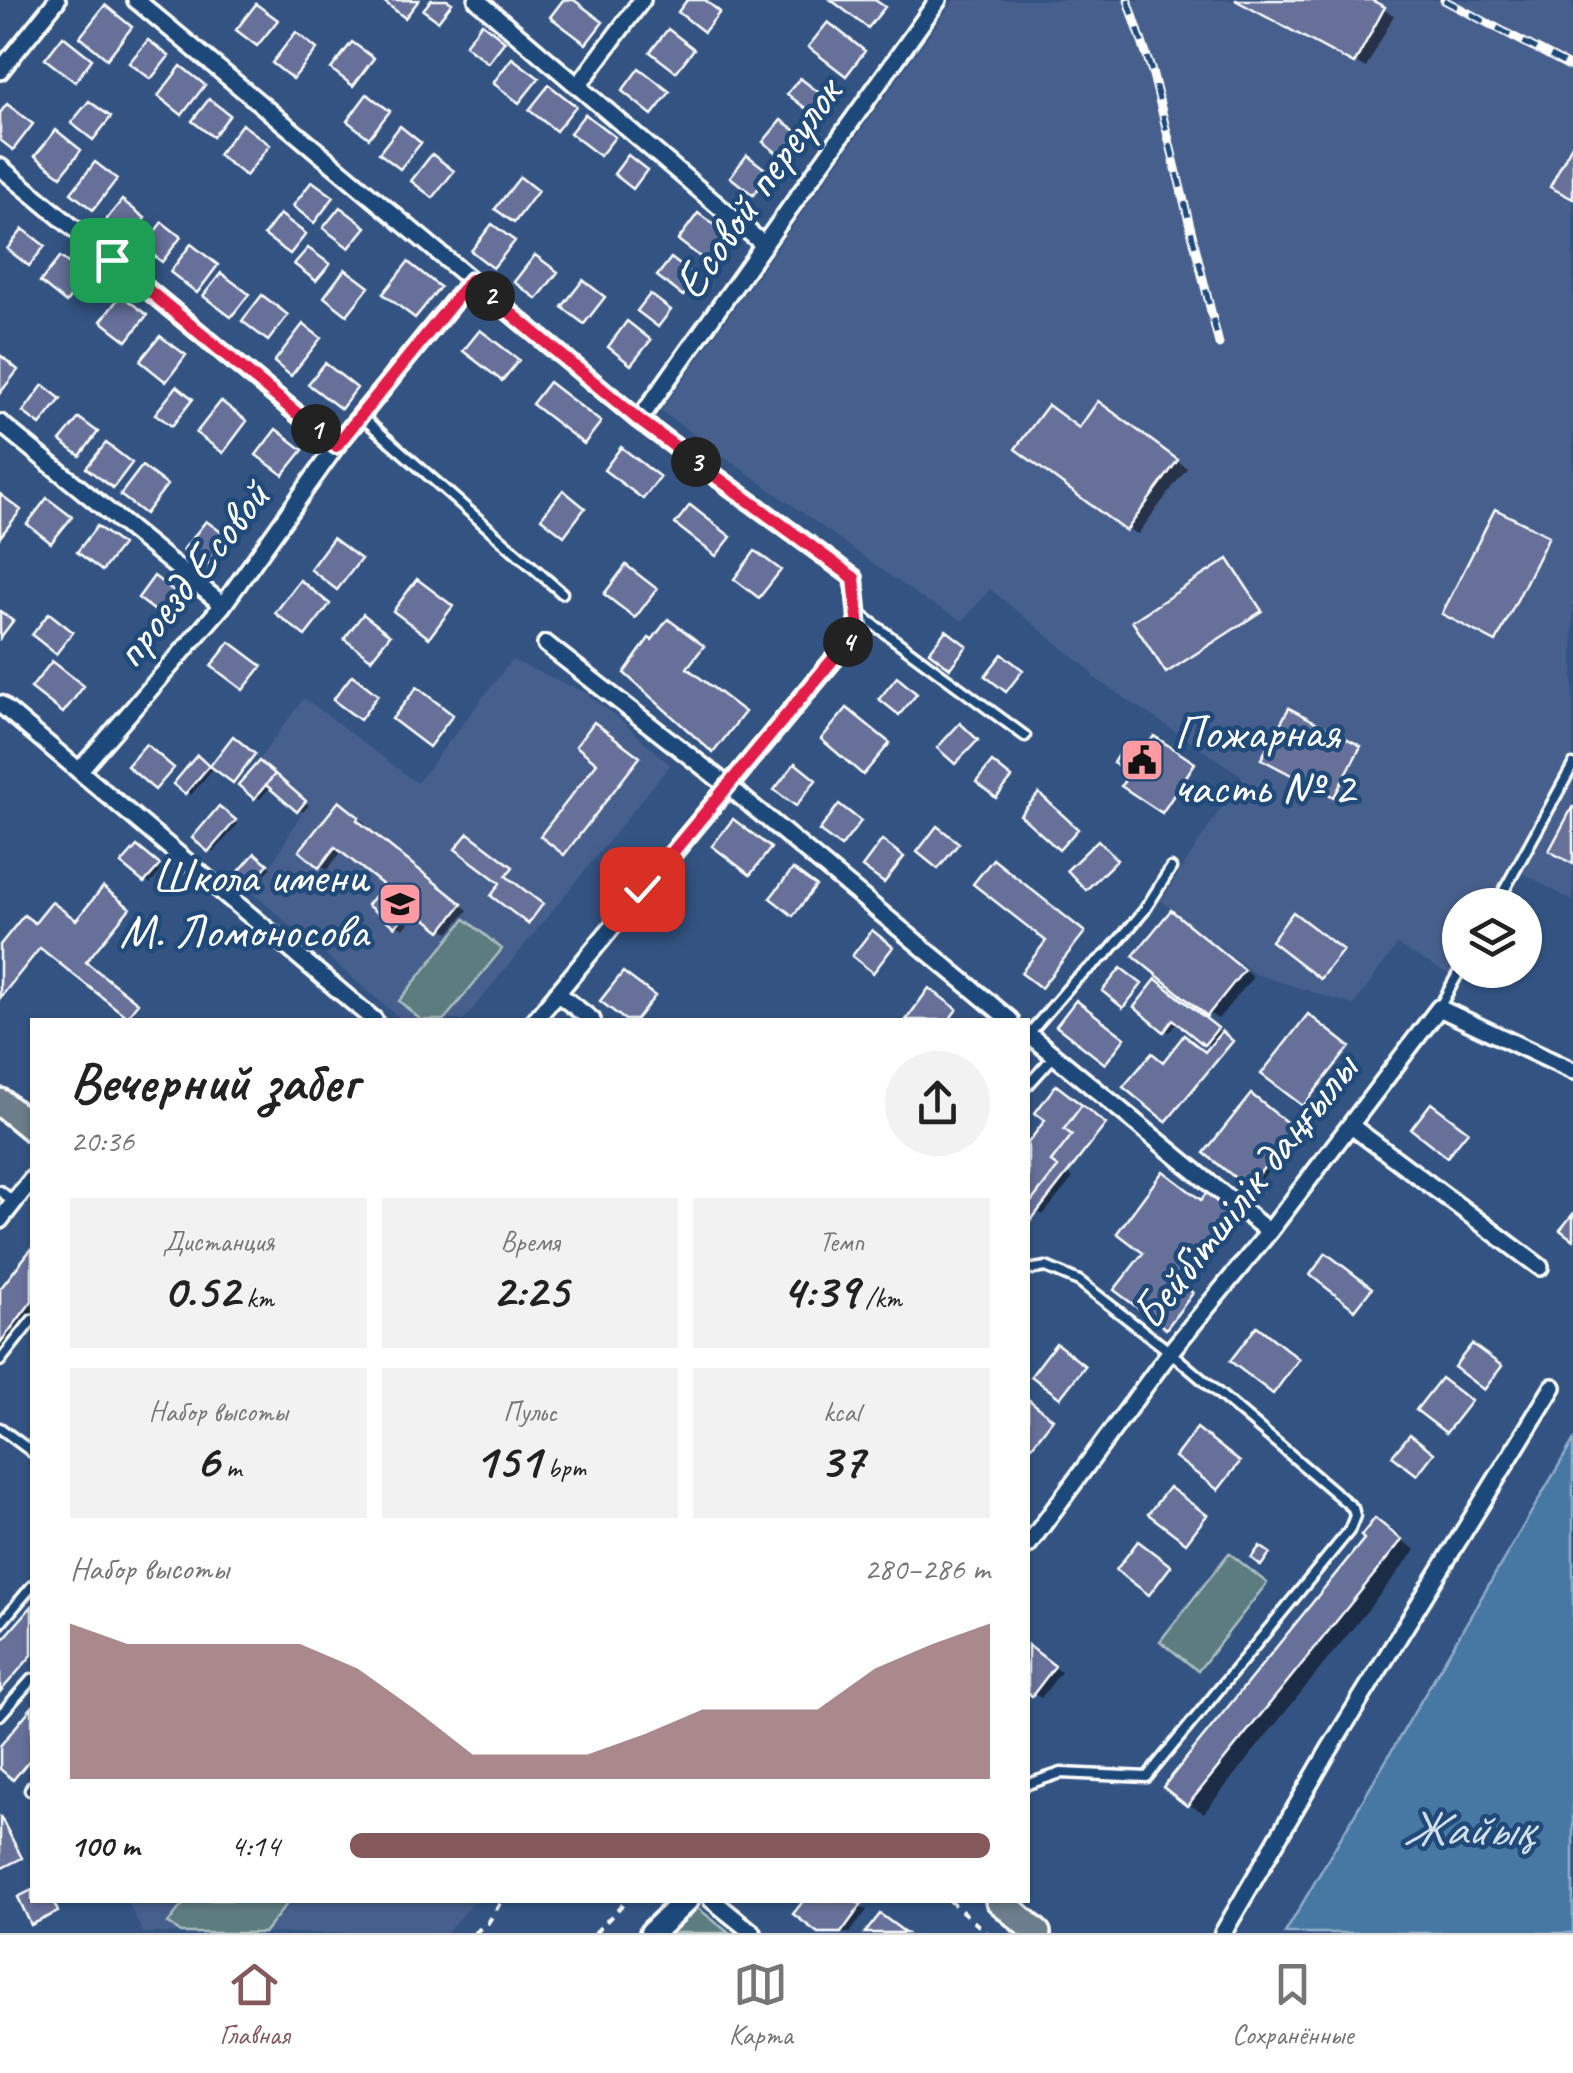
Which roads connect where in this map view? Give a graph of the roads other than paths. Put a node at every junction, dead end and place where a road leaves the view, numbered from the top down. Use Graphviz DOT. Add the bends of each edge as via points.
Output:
graph roads {
  1 [pos="57,0"];
  2 [pos="136,0"];
  3 [pos="477,0"];
  4 [pos="642,0"];
  5 [pos="938,0"];
  6 [pos="0,72"];
  7 [pos="578,86"];
  8 [pos="0,167"];
  9 [pos="763,244"];
  10 [pos="471,280"];
  11 [pos="361,416"];
  12 [pos="639,420"];
  13 [pos="0,423"];
  14 [pos="336,446"];
  15 [pos="562,593"];
  16 [pos="223,605"];
  17 [pos="858,612"];
  18 [pos="546,644"];
  19 [pos="0,704"];
  20 [pos="1024,736"];
  21 [pos="1573,766"];
  22 [pos="79,770"];
  23 [pos="728,786"];
  24 [pos="1171,868"];
  25 [pos="1505,888"];
  26 [pos="1450,988"];
  27 [pos="557,993"];
  28 [pos="1439,1008"];
  29 [pos="372,1018"];
  30 [pos="537,1018"];
  31 [pos="589,1018"];
  32 [pos="1008,1018"];
  33 [pos="1030,1033"];
  34 [pos="1030,1037"];
  35 [pos="1054,1056"];
  36 [pos="1573,1071"];
  37 [pos="1030,1083"];
  38 [pos="0,1102"];
  39 [pos="1350,1125"];
  40 [pos="30,1126"];
  41 [pos="30,1182"];
  42 [pos="0,1191"];
  43 [pos="14,1202"];
  44 [pos="0,1220"];
  45 [pos="1269,1232"];
  46 [pos="1540,1266"];
  47 [pos="1030,1270"];
  48 [pos="30,1323"];
  49 [pos="1170,1352"];
  50 [pos="0,1361"];
  51 [pos="1553,1388"];
  52 [pos="0,1428"];
  53 [pos="30,1450"];
  54 [pos="1030,1542"];
  55 [pos="30,1588"];
  56 [pos="0,1624"];
  57 [pos="30,1681"];
  58 [pos="0,1715"];
  59 [pos="1030,1783"];
  60 [pos="683,1903"];
  61 [pos="716,1903"];
  62 [pos="1003,1903"];
  63 [pos="652,1933"];
  64 [pos="752,1933"];
  65 [pos="1038,1933"];
  66 [pos="1223,1933"];
  1 -- 6 [label="street"];
  2 -- 10 [label="street"];
  3 -- 7 [label="street"];
  4 -- 7 [label="street"];
  5 -- 9 [label="street, Есовой переулок"];
  7 -- 9 [label="street"];
  8 -- 14 [label="street"];
  9 -- 12 [label="street, Есовой переулок"];
  10 -- 11 [label="street, проезд Есовой"];
  10 -- 12 [label="street"];
  11 -- 14 [label="street, проезд Есовой"];
  11 -- 15 [label="lane"];
  12 -- 17 [label="street" via="854,578"];
  13 -- 16 [label="street"];
  14 -- 16 [label="street, проезд Есовой"];
  16 -- 22 [label="street, проезд Есовой"];
  17 -- 20 [label="lane"];
  17 -- 23 [label="street" via="859,628"];
  18 -- 23 [label="street"];
  19 -- 22 [label="street"];
  21 -- 25 [label="lane"];
  22 -- 29 [label="street"];
  23 -- 27 [label="street"];
  23 -- 32 [label="street"];
  24 -- 33 [label="lane" via="1144,911"];
  26 -- 28 [label="lane"];
  27 -- 30 [label="street"];
  27 -- 31 [label="street"];
  28 -- 36 [label="street"];
  28 -- 39 [label="street, Бейбітшілік даңғылы"];
  34 -- 35 [label="street"];
  35 -- 37 [label="lane"];
  35 -- 45 [label="street"];
  38 -- 40 [label="main road"];
  39 -- 45 [label="street, Бейбітшілік даңғылы"];
  39 -- 46 [label="street"];
  41 -- 43 [label="street"];
  42 -- 43 [label="lane"];
  43 -- 44 [label="street"];
  45 -- 49 [label="street, Бейбітшілік даңғылы"];
  47 -- 49 [label="lane" via="1046,1268 1078,1280"];
  48 -- 50 [label="lane"];
  49 -- 54 [label="street, Бейбітшілік даңғылы"];
  49 -- 59 [label="lane" via="1353,1508 1350,1532 1147,1777 1061,1773"];
  51 -- 66 [label="street"];
  52 -- 53 [label="lane"];
  55 -- 56 [label="lane"];
  57 -- 58 [label="lane"];
  60 -- 63 [label="street"];
  61 -- 64 [label="street"];
  62 -- 65 [label="main road"];
}
